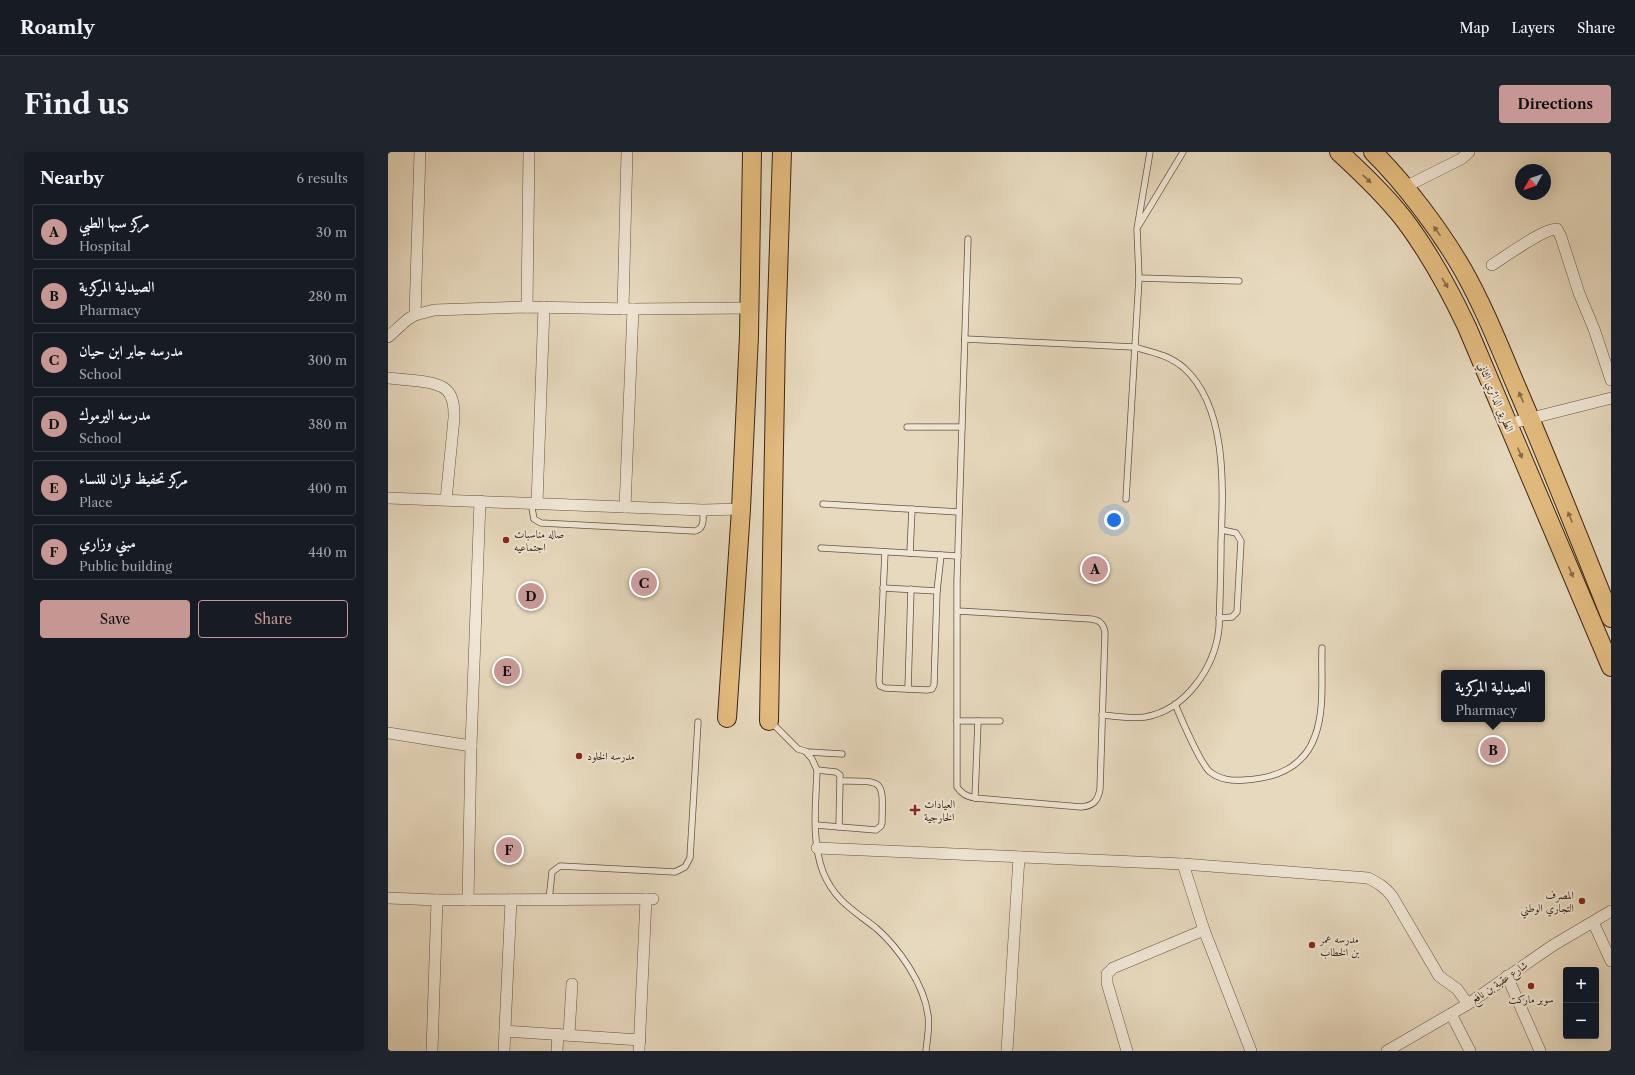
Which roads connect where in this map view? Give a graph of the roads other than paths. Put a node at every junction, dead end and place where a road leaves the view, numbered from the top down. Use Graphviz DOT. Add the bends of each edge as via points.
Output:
graph roads {
  1 [pos="420,152"];
  2 [pos="529,152"];
  3 [pos="627,152"];
  4 [pos="752,152"];
  5 [pos="782,152"];
  6 [pos="1150,152"];
  7 [pos="1183,152"];
  8 [pos="1339,152"];
  9 [pos="1372,152"];
  10 [pos="1469,152"];
  11 [pos="1387,160"];
  12 [pos="1405,188"];
  13 [pos="1137,229"];
  14 [pos="968,239"];
  15 [pos="1492,265"];
  16 [pos="1139,278"];
  17 [pos="1239,281"];
  18 [pos="527,306"];
  19 [pos="544,307"];
  20 [pos="749,308"];
  21 [pos="628,309"];
  22 [pos="415,315"];
  23 [pos="749,335"];
  24 [pos="388,337"];
  25 [pos="776,337"];
  26 [pos="965,338"];
  27 [pos="1134,347"];
  28 [pos="388,378"];
  29 [pos="1611,380"];
  30 [pos="1611,398"];
  31 [pos="1530,419"];
  32 [pos="1508,424"];
  33 [pos="962,427"];
  34 [pos="907,428"];
  35 [pos="388,498"];
  36 [pos="1126,499"];
  37 [pos="446,500"];
  38 [pos="480,501"];
  39 [pos="534,503"];
  40 [pos="823,504"];
  41 [pos="626,506"];
  42 [pos="741,509"];
  43 [pos="912,509"];
  44 [pos="703,510"];
  45 [pos="960,512"];
  46 [pos="1222,530"];
  47 [pos="821,548"];
  48 [pos="885,552"];
  49 [pos="910,554"];
  50 [pos="941,555"];
  51 [pos="958,556"];
  52 [pos="883,588"];
  53 [pos="911,589"];
  54 [pos="937,591"];
  55 [pos="958,611"];
  56 [pos="1219,618"];
  57 [pos="1611,618"];
  58 [pos="1322,648"];
  59 [pos="1611,667"];
  60 [pos="908,689"];
  61 [pos="1175,704"];
  62 [pos="1102,715"];
  63 [pos="728,718"];
  64 [pos="769,721"];
  65 [pos="957,721"];
  66 [pos="978,721"];
  67 [pos="698,722"];
  68 [pos="1000,722"];
  69 [pos="388,734"];
  70 [pos="471,746"];
  71 [pos="806,752"];
  72 [pos="842,754"];
  73 [pos="817,770"];
  74 [pos="840,781"];
  75 [pos="975,798"];
  76 [pos="816,825"];
  77 [pos="839,827"];
  78 [pos="817,848"];
  79 [pos="1019,857"];
  80 [pos="1183,864"];
  81 [pos="388,898"];
  82 [pos="437,900"];
  83 [pos="468,900"];
  84 [pos="511,900"];
  85 [pos="549,900"];
  86 [pos="1611,911"];
  87 [pos="1594,922"];
  88 [pos="1204,930"];
  89 [pos="1611,961"];
  90 [pos="1507,976"];
  91 [pos="572,984"];
  92 [pos="1468,1004"];
  93 [pos="1451,1014"];
  94 [pos="505,1031"];
  95 [pos="563,1035"];
  96 [pos="640,1045"];
  97 [pos="1394,1049"];
  98 [pos="432,1051"];
  99 [pos="504,1051"];
  100 [pos="557,1051"];
  101 [pos="926,1051"];
  102 [pos="1008,1051"];
  103 [pos="1127,1051"];
  104 [pos="1251,1051"];
  105 [pos="1470,1051"];
  106 [pos="1540,1051"];
  1 -- 22 [label="street"];
  2 -- 18 [label="street"];
  3 -- 21 [label="street"];
  4 -- 20 [label="main road"];
  5 -- 25 [label="main road"];
  6 -- 13 [label="lane"];
  7 -- 13 [label="lane"];
  8 -- 32 [label="main road, الطريق الدائري الثاني, one-way" via="1371,182 1403,219 1428,254 1450,291"];
  9 -- 11 [label="main road, الطريق الدائري الثاني"];
  10 -- 12 [label="street"];
  11 -- 12 [label="main road, الطريق الدائري الثاني"];
  31 -- 12 [label="main road, الطريق الدائري الثاني, one-way" via="1482,307 1463,270"];
  13 -- 16 [label="lane"];
  14 -- 26 [label="lane"];
  15 -- 29 [label="street" via="1542,234 1557,229"];
  16 -- 17 [label="lane"];
  16 -- 27 [label="lane"];
  18 -- 19 [label="street"];
  18 -- 22 [label="street" via="434,310"];
  19 -- 21 [label="street"];
  19 -- 39 [label="street"];
  20 -- 21 [label="street"];
  20 -- 23 [label="main road"];
  21 -- 41 [label="street"];
  22 -- 24 [label="street"];
  23 -- 25 [label="main road"];
  23 -- 42 [label="main road"];
  25 -- 64 [label="main road"];
  26 -- 27 [label="lane"];
  26 -- 33 [label="lane"];
  27 -- 36 [label="lane"];
  27 -- 46 [label="lane" via="1159,353 1175,361 1196,381 1206,398 1221,460"];
  28 -- 37 [label="street" via="435,383 449,392 455,408"];
  30 -- 31 [label="street"];
  31 -- 32 [label="street"];
  57 -- 31 [label="main road, الطريق الدائري الثاني, one-way"];
  32 -- 59 [label="main road, الطريق الدائري الثاني, one-way"];
  33 -- 34 [label="lane"];
  33 -- 45 [label="lane"];
  35 -- 37 [label="street"];
  37 -- 38 [label="street"];
  38 -- 39 [label="street"];
  38 -- 70 [label="street"];
  39 -- 41 [label="street"];
  39 -- 44 [label="lane" via="534,519 541,523 695,531 703,524"];
  40 -- 43 [label="lane"];
  41 -- 44 [label="street"];
  42 -- 44 [label="street"];
  42 -- 63 [label="main road"];
  43 -- 45 [label="lane"];
  43 -- 49 [label="lane"];
  45 -- 51 [label="lane"];
  46 -- 56 [label="lane"];
  46 -- 56 [label="lane" via="1236,533 1241,541 1237,612 1232,617"];
  47 -- 48 [label="lane"];
  48 -- 49 [label="lane"];
  48 -- 52 [label="lane"];
  49 -- 50 [label="lane"];
  50 -- 51 [label="lane"];
  50 -- 54 [label="lane"];
  51 -- 55 [label="lane"];
  52 -- 53 [label="lane"];
  52 -- 60 [label="lane" via="879,684 882,688"];
  53 -- 54 [label="lane"];
  53 -- 60 [label="lane"];
  54 -- 60 [label="lane" via="934,685 930,690"];
  55 -- 62 [label="lane" via="1091,619 1101,622 1105,633"];
  55 -- 65 [label="lane"];
  56 -- 61 [label="lane" via="1216,648 1208,668"];
  58 -- 61 [label="lane" via="1320,711 1315,738 1298,762 1284,772 1261,779 1228,780 1216,776 1202,760"];
  61 -- 62 [label="lane" via="1162,712 1144,717"];
  62 -- 75 [label="lane" via="1100,789 1095,803 1081,808"];
  64 -- 71 [label="lane" via="794,746"];
  65 -- 66 [label="lane"];
  65 -- 75 [label="lane" via="957,787 961,793"];
  66 -- 68 [label="lane"];
  66 -- 75 [label="lane"];
  67 -- 85 [label="lane" via="690,858 685,867 675,872 560,866 552,872"];
  69 -- 70 [label="street"];
  70 -- 83 [label="street"];
  71 -- 72 [label="lane"];
  71 -- 73 [label="lane"];
  73 -- 74 [label="lane" via="836,772 840,775"];
  73 -- 76 [label="lane"];
  74 -- 77 [label="lane"];
  74 -- 77 [label="lane" via="870,781 880,787 882,823 876,830"];
  76 -- 77 [label="lane"];
  76 -- 78 [label="lane"];
  78 -- 79 [label="street"];
  78 -- 101 [label="lane" via="823,872 830,886 850,910 889,941 918,984 928,1016"];
  79 -- 80 [label="street"];
  79 -- 102 [label="street"];
  80 -- 88 [label="street"];
  80 -- 92 [label="street" via="1358,877 1378,882 1392,896 1438,976 1457,989"];
  81 -- 82 [label="street"];
  82 -- 83 [label="street"];
  82 -- 98 [label="street"];
  83 -- 84 [label="street"];
  84 -- 85 [label="street"];
  84 -- 94 [label="street"];
  85 -- 96 [label="street" via="650,900"];
  86 -- 87 [label="street, شارع عقبة بن نافع"];
  87 -- 89 [label="street"];
  87 -- 90 [label="street, شارع عقبة بن نافع"];
  88 -- 103 [label="street" via="1113,968 1107,974 1107,983"];
  88 -- 104 [label="street"];
  90 -- 92 [label="street, شارع عقبة بن نافع"];
  90 -- 106 [label="street"];
  91 -- 95 [label="street"];
  92 -- 93 [label="street, شارع عقبة بن نافع"];
  93 -- 97 [label="street, شارع عقبة بن نافع"];
  93 -- 105 [label="street"];
  94 -- 95 [label="street"];
  94 -- 99 [label="street"];
  95 -- 96 [label="street"];
  95 -- 100 [label="street"];
}
